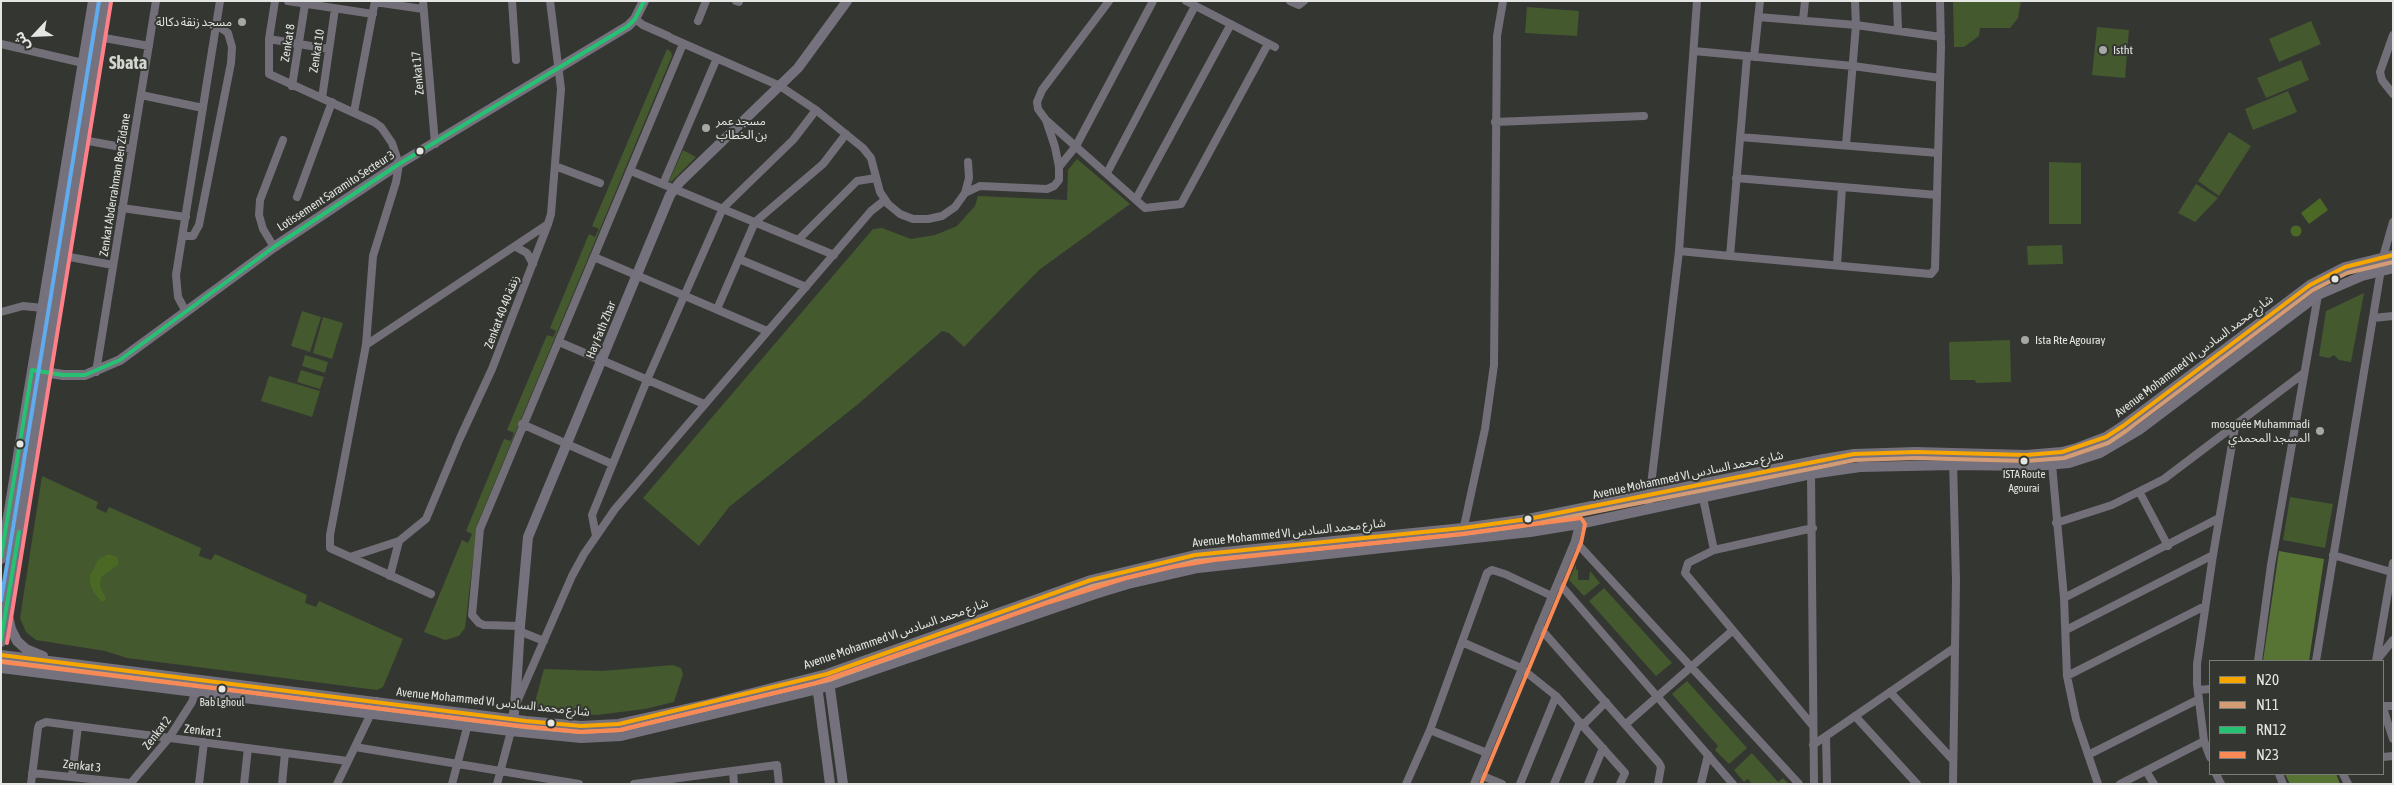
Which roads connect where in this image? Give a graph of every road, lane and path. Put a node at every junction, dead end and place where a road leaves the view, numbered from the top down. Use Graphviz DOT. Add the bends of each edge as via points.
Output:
graph roads {
  1 [pos="93,1"];
  2 [pos="105,1"];
  3 [pos="156,1"];
  4 [pos="219,1"];
  5 [pos="275,1"];
  6 [pos="288,1"];
  7 [pos="512,1"];
  8 [pos="550,1"];
  9 [pos="644,1"];
  10 [pos="706,1"];
  11 [pos="848,1"];
  12 [pos="1108,1"];
  13 [pos="1153,1"];
  14 [pos="1186,1"];
  15 [pos="1290,1"];
  16 [pos="1304,1"];
  17 [pos="1503,1"];
  18 [pos="1697,1"];
  19 [pos="1760,1"];
  20 [pos="1804,1"];
  21 [pos="1855,1"];
  22 [pos="1897,1"];
  23 [pos="1940,1"];
  24 [pos="375,2"];
  25 [pos="310,3"];
  26 [pos="423,5"];
  27 [pos="1195,6"];
  28 [pos="340,7"];
  29 [pos="372,14"];
  30 [pos="1758,17"];
  31 [pos="635,19"];
  32 [pos="1803,20"];
  33 [pos="698,21"];
  34 [pos="1231,24"];
  35 [pos="216,25"];
  36 [pos="1856,25"];
  37 [pos="1898,31"];
  38 [pos="2393,34"];
  39 [pos="99,37"];
  40 [pos="1940,37"];
  41 [pos="269,39"];
  42 [pos="1,44"];
  43 [pos="299,44"];
  44 [pos="683,44"];
  45 [pos="149,46"];
  46 [pos="329,49"];
  47 [pos="1694,51"];
  48 [pos="1751,57"];
  49 [pos="717,58"];
  50 [pos="516,60"];
  51 [pos="83,63"];
  52 [pos="1853,66"];
  53 [pos="558,69"];
  54 [pos="1940,78"];
  55 [pos="292,86"];
  56 [pos="780,86"];
  57 [pos="2393,94"];
  58 [pos="141,95"];
  59 [pos="322,98"];
  60 [pos="332,102"];
  61 [pos="203,108"];
  62 [pos="816,110"];
  63 [pos="354,112"];
  64 [pos="1644,116"];
  65 [pos="1046,120"];
  66 [pos="1495,122"];
  67 [pos="846,134"];
  68 [pos="1740,137"];
  69 [pos="83,140"];
  70 [pos="283,140"];
  71 [pos="434,144"];
  72 [pos="1846,145"];
  73 [pos="1076,146"];
  74 [pos="132,149"];
  75 [pos="1938,153"];
  76 [pos="968,162"];
  77 [pos="399,164"];
  78 [pos="555,166"];
  79 [pos="1059,167"];
  80 [pos="632,171"];
  81 [pos="1106,173"];
  82 [pos="876,178"];
  83 [pos="1736,178"];
  84 [pos="600,183"];
  85 [pos="663,184"];
  86 [pos="1842,187"];
  87 [pos="674,188"];
  88 [pos="964,193"];
  89 [pos="1937,195"];
  90 [pos="297,197"];
  91 [pos="885,200"];
  92 [pos="1136,200"];
  93 [pos="122,208"];
  94 [pos="723,208"];
  95 [pos="186,217"];
  96 [pos="755,222"];
  97 [pos="2393,222"];
  98 [pos="548,224"];
  99 [pos="183,236"];
  100 [pos="798,240"];
  101 [pos="274,247"];
  102 [pos="516,247"];
  103 [pos="1679,251"];
  104 [pos="834,255"];
  105 [pos="64,256"];
  106 [pos="1730,256"];
  107 [pos="2388,256"];
  108 [pos="594,257"];
  109 [pos="739,259"];
  110 [pos="533,264"];
  111 [pos="113,265"];
  112 [pos="1837,265"];
  113 [pos="2393,268"];
  114 [pos="2381,270"];
  115 [pos="2332,273"];
  116 [pos="637,275"];
  117 [pos="2338,286"];
  118 [pos="806,287"];
  119 [pos="683,295"];
  120 [pos="2318,295"];
  121 [pos="42,308"];
  122 [pos="717,309"];
  123 [pos="1,312"];
  124 [pos="186,312"];
  125 [pos="2393,316"];
  126 [pos="2374,318"];
  127 [pos="768,331"];
  128 [pos="559,342"];
  129 [pos="366,345"];
  130 [pos="602,360"];
  131 [pos="32,370"];
  132 [pos="45,372"];
  133 [pos="96,372"];
  134 [pos="2304,373"];
  135 [pos="647,380"];
  136 [pos="704,404"];
  137 [pos="522,424"];
  138 [pos="2235,427"];
  139 [pos="565,443"];
  140 [pos="1953,453"];
  141 [pos="2051,453"];
  142 [pos="612,464"];
  143 [pos="1953,465"];
  144 [pos="2052,465"];
  145 [pos="1811,474"];
  146 [pos="2140,493"];
  147 [pos="1650,496"];
  148 [pos="1703,498"];
  149 [pos="1648,510"];
  150 [pos="1578,511"];
  151 [pos="2219,518"];
  152 [pos="2056,523"];
  153 [pos="1579,524"];
  154 [pos="1463,528"];
  155 [pos="1813,528"];
  156 [pos="596,536"];
  157 [pos="1462,540"];
  158 [pos="399,541"];
  159 [pos="1575,541"];
  160 [pos="2168,546"];
  161 [pos="1714,550"];
  162 [pos="1213,552"];
  163 [pos="2332,555"];
  164 [pos="2213,556"];
  165 [pos="350,557"];
  166 [pos="1,559"];
  167 [pos="2393,562"];
  168 [pos="1215,566"];
  169 [pos="2391,572"];
  170 [pos="390,576"];
  171 [pos="1558,582"];
  172 [pos="431,594"];
  173 [pos="1552,596"];
  174 [pos="1041,597"];
  175 [pos="2064,598"];
  176 [pos="8,601"];
  177 [pos="2205,606"];
  178 [pos="1046,610"];
  179 [pos="984,618"];
  180 [pos="1539,627"];
  181 [pos="520,629"];
  182 [pos="988,630"];
  183 [pos="1732,630"];
  184 [pos="2066,630"];
  185 [pos="2393,640"];
  186 [pos="544,641"];
  187 [pos="1,642"];
  188 [pos="1462,642"];
  189 [pos="1954,648"];
  190 [pos="1,655"];
  191 [pos="2258,660"];
  192 [pos="2316,660"];
  193 [pos="2376,660"];
  194 [pos="2377,660"];
  195 [pos="58,662"];
  196 [pos="1691,667"];
  197 [pos="1,668"];
  198 [pos="1521,668"];
  199 [pos="827,674"];
  200 [pos="2067,676"];
  201 [pos="815,677"];
  202 [pos="830,686"];
  203 [pos="2209,689"];
  204 [pos="818,690"];
  205 [pos="2198,690"];
  206 [pos="1890,692"];
  207 [pos="195,693"];
  208 [pos="1556,696"];
  209 [pos="1658,696"];
  210 [pos="2199,699"];
  211 [pos="377,701"];
  212 [pos="1606,702"];
  213 [pos="515,707"];
  214 [pos="2384,710"];
  215 [pos="371,713"];
  216 [pos="471,713"];
  217 [pos="1855,716"];
  218 [pos="513,719"];
  219 [pos="1581,724"];
  220 [pos="1626,724"];
  221 [pos="78,726"];
  222 [pos="468,726"];
  223 [pos="1813,726"];
  224 [pos="1430,730"];
  225 [pos="510,731"];
  226 [pos="1826,737"];
  227 [pos="169,738"];
  228 [pos="2393,739"];
  229 [pos="2204,741"];
  230 [pos="204,742"];
  231 [pos="1813,746"];
  232 [pos="355,747"];
  233 [pos="248,748"];
  234 [pos="1603,748"];
  235 [pos="285,753"];
  236 [pos="1487,753"];
  237 [pos="2209,754"];
  238 [pos="1708,755"];
  239 [pos="2088,755"];
  240 [pos="1952,759"];
  241 [pos="348,761"];
  242 [pos="458,764"];
  243 [pos="2146,770"];
  244 [pos="500,771"];
  245 [pos="732,771"];
  246 [pos="32,773"];
  247 [pos="1478,774"];
  248 [pos="72,776"];
  249 [pos="694,780"];
  250 [pos="1726,780"];
  251 [pos="544,782"];
  252 [pos="130,783"];
  253 [pos="31,784"];
  254 [pos="199,784"];
  255 [pos="244,784"];
  256 [pos="282,784"];
  257 [pos="337,784"];
  258 [pos="452,784"];
  259 [pos="496,784"];
  260 [pos="579,784"];
  261 [pos="634,784"];
  262 [pos="734,784"];
  263 [pos="779,784"];
  264 [pos="830,784"];
  265 [pos="843,784"];
  266 [pos="1406,784"];
  267 [pos="1474,784"];
  268 [pos="1502,784"];
  269 [pos="1520,784"];
  270 [pos="1554,784"];
  271 [pos="1588,784"];
  272 [pos="1620,784"];
  273 [pos="1658,784"];
  274 [pos="1701,784"];
  275 [pos="1733,784"];
  276 [pos="1799,784"];
  277 [pos="1814,784"];
  278 [pos="1827,784"];
  279 [pos="1917,784"];
  280 [pos="1953,784"];
  281 [pos="2098,784"];
  282 [pos="2120,784"];
  283 [pos="2154,784"];
  1 -- 51 [label="main road"];
  2 -- 39 [label="main road"];
  3 -- 45 [label="street, Zenkat Abderrahman Ben Zidane"];
  4 -- 35 [label="street"];
  5 -- 41 [label="street"];
  6 -- 25 [label="street"];
  7 -- 50 [label="street"];
  8 -- 53 [label="street, Zenkat 40 زنقة 40"];
  9 -- 31 [label="main road"];
  10 -- 33 [label="street"];
  11 -- 56 [label="main road, Hay Fath Zhar" via="798,68"];
  12 -- 65 [label="street" via="1039,96 1038,109"];
  13 -- 73 [label="street"];
  14 -- 27 [label="street"];
  15 -- 16 [label="street" via="1299,5"];
  17 -- 66 [label="street" via="1497,36"];
  18 -- 47 [label="street"];
  19 -- 30 [label="street"];
  20 -- 32 [label="street"];
  21 -- 36 [label="street"];
  22 -- 37 [label="street"];
  23 -- 40 [label="street"];
  24 -- 26 [label="street"];
  24 -- 29 [label="street"];
  25 -- 28 [label="street"];
  25 -- 43 [label="street, Zenkat 8"];
  26 -- 71 [label="street, Zenkat 17"];
  27 -- 34 [label="street"];
  27 -- 81 [label="street"];
  28 -- 29 [label="street"];
  28 -- 46 [label="street, Zenkat 10"];
  29 -- 63 [label="street"];
  30 -- 32 [label="street"];
  30 -- 48 [label="street"];
  31 -- 44 [label="street"];
  31 -- 53 [label="main road, Lotissement Saramito Secteur 3"];
  32 -- 36 [label="street"];
  34 -- 92 [label="street"];
  34 -- 92 [label="street" via="1272,46 1181,204 1146,208"];
  35 -- 61 [label="street"];
  35 -- 99 [label="street" via="228,33 232,47 231,63 199,225 193,236"];
  36 -- 37 [label="street"];
  36 -- 52 [label="street"];
  37 -- 40 [label="street"];
  38 -- 57 [label="street" via="2380,72"];
  39 -- 45 [label="street"];
  39 -- 69 [label="main road"];
  40 -- 54 [label="street"];
  41 -- 43 [label="street"];
  41 -- 55 [label="street" via="268,71"];
  42 -- 51 [label="street"];
  43 -- 46 [label="street"];
  43 -- 55 [label="street, Zenkat 8"];
  44 -- 49 [label="street"];
  44 -- 80 [label="street"];
  45 -- 58 [label="street, Zenkat Abderrahman Ben Zidane"];
  46 -- 59 [label="street, Zenkat 10"];
  47 -- 48 [label="street"];
  47 -- 103 [label="street"];
  48 -- 52 [label="street"];
  48 -- 68 [label="street"];
  49 -- 56 [label="street"];
  49 -- 85 [label="street"];
  51 -- 121 [label="main road"];
  52 -- 54 [label="street"];
  52 -- 72 [label="street"];
  53 -- 71 [label="main road, Lotissement Saramito Secteur 3"];
  53 -- 78 [label="street, Zenkat 40 زنقة 40" via="561,98"];
  54 -- 75 [label="street"];
  55 -- 59 [label="street"];
  56 -- 62 [label="street"];
  56 -- 87 [label="main road, Hay Fath Zhar"];
  58 -- 61 [label="street"];
  58 -- 74 [label="street, Zenkat Abderrahman Ben Zidane"];
  59 -- 60 [label="street"];
  60 -- 63 [label="street"];
  60 -- 90 [label="street"];
  61 -- 95 [label="street"];
  62 -- 67 [label="street"];
  62 -- 94 [label="street" via="793,140"];
  63 -- 77 [label="street" via="381,127 392,143"];
  64 -- 66 [label="street"];
  65 -- 73 [label="street"];
  65 -- 79 [label="street"];
  66 -- 154 [label="street" via="1494,365 1485,430"];
  67 -- 82 [label="street" via="871,158"];
  67 -- 96 [label="street" via="823,164"];
  68 -- 72 [label="street"];
  68 -- 83 [label="street"];
  69 -- 74 [label="street"];
  69 -- 105 [label="main road"];
  70 -- 101 [label="street" via="260,200 259,215 263,229"];
  71 -- 77 [label="main road, Lotissement Saramito Secteur 3"];
  72 -- 75 [label="street"];
  73 -- 79 [label="street"];
  73 -- 81 [label="street"];
  74 -- 93 [label="street, Zenkat Abderrahman Ben Zidane"];
  75 -- 89 [label="street"];
  76 -- 88 [label="street" via="969,178"];
  77 -- 101 [label="main road, Lotissement Saramito Secteur 3"];
  77 -- 129 [label="street" via="373,256"];
  78 -- 84 [label="street"];
  78 -- 98 [label="street, Zenkat 40 زنقة 40"];
  79 -- 88 [label="street" via="1059,180 1051,188 980,186"];
  80 -- 85 [label="street"];
  80 -- 108 [label="street"];
  81 -- 92 [label="street"];
  82 -- 91 [label="street"];
  82 -- 100 [label="street" via="857,181"];
  83 -- 86 [label="street"];
  83 -- 106 [label="street"];
  85 -- 87 [label="street"];
  86 -- 89 [label="street"];
  86 -- 112 [label="street"];
  87 -- 94 [label="street"];
  87 -- 116 [label="main road, Hay Fath Zhar"];
  88 -- 91 [label="street" via="942,216 928,220 900,214"];
  89 -- 112 [label="street" via="1935,269 1931,274"];
  91 -- 104 [label="street" via="871,211"];
  93 -- 95 [label="street"];
  93 -- 111 [label="street, Zenkat Abderrahman Ben Zidane"];
  94 -- 96 [label="street"];
  94 -- 119 [label="street"];
  95 -- 99 [label="street"];
  96 -- 100 [label="street"];
  96 -- 109 [label="street"];
  97 -- 107 [label="street"];
  98 -- 102 [label="street"];
  98 -- 110 [label="street, Zenkat 40 زنقة 40"];
  99 -- 124 [label="street" via="176,290"];
  100 -- 104 [label="street"];
  101 -- 124 [label="main road, Lotissement Saramito Secteur 3"];
  102 -- 110 [label="street" via="527,253"];
  102 -- 129 [label="street"];
  103 -- 106 [label="street"];
  103 -- 147 [label="street"];
  104 -- 118 [label="street"];
  105 -- 111 [label="street"];
  105 -- 132 [label="main road"];
  106 -- 112 [label="street"];
  107 -- 114 [label="street"];
  107 -- 115 [label="main road, Avenue Mohammed VI شارع محمد السادس"];
  108 -- 116 [label="street"];
  108 -- 128 [label="street"];
  109 -- 118 [label="street"];
  109 -- 122 [label="street"];
  110 -- 158 [label="street, Zenkat 40 زنقة 40" via="436,500 426,519"];
  111 -- 133 [label="street, Zenkat Abderrahman Ben Zidane"];
  113 -- 114 [label="main road, Avenue Mohammed VI شارع محمد السادس"];
  114 -- 117 [label="main road, Avenue Mohammed VI شارع محمد السادس"];
  114 -- 126 [label="street"];
  115 -- 117 [label="main road"];
  115 -- 141 [label="main road, Avenue Mohammed VI شارع محمد السادس" via="2298,293 2123,426 2089,444"];
  116 -- 119 [label="street"];
  116 -- 130 [label="main road, Hay Fath Zhar"];
  117 -- 120 [label="main road, Avenue Mohammed VI شارع محمد السادس"];
  118 -- 127 [label="street"];
  119 -- 122 [label="street"];
  119 -- 135 [label="street"];
  120 -- 134 [label="street"];
  120 -- 144 [label="main road, Avenue Mohammed VI شارع محمد السادس" via="2139,430 2100,453"];
  121 -- 123 [label="street" via="16,306"];
  121 -- 131 [label="main road"];
  122 -- 127 [label="street"];
  124 -- 133 [label="main road, Lotissement Saramito Secteur 3" via="120,360"];
  125 -- 126 [label="street"];
  126 -- 163 [label="street"];
  127 -- 136 [label="street"];
  128 -- 130 [label="street"];
  128 -- 137 [label="street"];
  129 -- 165 [label="street" via="330,535 330,548"];
  130 -- 135 [label="street"];
  130 -- 139 [label="main road, Hay Fath Zhar"];
  131 -- 132 [label="main road, Lotissement Saramito Secteur 3"];
  131 -- 166 [label="main road"];
  132 -- 133 [label="main road, Lotissement Saramito Secteur 3" via="73,376"];
  132 -- 176 [label="main road"];
  134 -- 138 [label="street"];
  134 -- 191 [label="street"];
  135 -- 136 [label="street"];
  135 -- 142 [label="street"];
  136 -- 156 [label="street" via="620,502"];
  137 -- 139 [label="street"];
  137 -- 181 [label="street" via="480,528 472,615 484,625"];
  138 -- 146 [label="street"];
  138 -- 151 [label="street"];
  139 -- 142 [label="street"];
  139 -- 181 [label="main road, Hay Fath Zhar" via="528,537"];
  140 -- 141 [label="main road, Avenue Mohammed VI شارع محمد السادس"];
  140 -- 143 [label="street"];
  140 -- 147 [label="main road, Avenue Mohammed VI شارع محمد السادس" via="1874,453 1824,459"];
  141 -- 144 [label="street"];
  142 -- 156 [label="street" via="592,515"];
  143 -- 144 [label="main road, Avenue Mohammed VI شارع محمد السادس"];
  143 -- 145 [label="main road, Avenue Mohammed VI شارع محمد السادس" via="1860,467"];
  143 -- 189 [label="street"];
  144 -- 152 [label="street"];
  145 -- 148 [label="main road, Avenue Mohammed VI شارع محمد السادس"];
  145 -- 155 [label="street"];
  146 -- 152 [label="street"];
  146 -- 160 [label="street"];
  147 -- 149 [label="street"];
  147 -- 150 [label="main road, Avenue Mohammed VI شارع محمد السادس"];
  148 -- 149 [label="main road, Avenue Mohammed VI شارع محمد السادس"];
  148 -- 161 [label="street"];
  149 -- 153 [label="main road, Avenue Mohammed VI شارع محمد السادس"];
  150 -- 153 [label="street"];
  150 -- 154 [label="main road, Avenue Mohammed VI شارع محمد السادس"];
  151 -- 160 [label="street"];
  151 -- 164 [label="street"];
  152 -- 175 [label="street"];
  153 -- 157 [label="main road, Avenue Mohammed VI شارع محمد السادس"];
  153 -- 159 [label="street"];
  154 -- 157 [label="street"];
  154 -- 162 [label="main road, Avenue Mohammed VI شارع محمد السادس"];
  155 -- 161 [label="street"];
  155 -- 223 [label="street"];
  156 -- 186 [label="street" via="572,576"];
  157 -- 168 [label="main road, Avenue Mohammed VI شارع محمد السادس"];
  158 -- 165 [label="street"];
  158 -- 170 [label="street"];
  159 -- 171 [label="street"];
  159 -- 196 [label="street"];
  160 -- 175 [label="street"];
  161 -- 183 [label="street" via="1688,563 1685,573"];
  162 -- 168 [label="main road"];
  162 -- 174 [label="main road, Avenue Mohammed VI شارع محمد السادس" via="1126,571"];
  163 -- 169 [label="street"];
  163 -- 192 [label="street"];
  164 -- 177 [label="street"];
  164 -- 184 [label="street"];
  165 -- 170 [label="street"];
  167 -- 169 [label="street"];
  168 -- 178 [label="main road, Avenue Mohammed VI شارع محمد السادس" via="1128,584"];
  169 -- 193 [label="street"];
  170 -- 172 [label="street"];
  171 -- 173 [label="street"];
  171 -- 209 [label="street"];
  173 -- 180 [label="street"];
  173 -- 188 [label="street" via="1504,574 1489,571"];
  174 -- 178 [label="main road"];
  174 -- 179 [label="main road, Avenue Mohammed VI شارع محمد السادس"];
  175 -- 184 [label="street"];
  176 -- 187 [label="main road"];
  176 -- 195 [label="main road" via="9,623 17,640 26,649"];
  177 -- 200 [label="street"];
  177 -- 205 [label="street" via="2197,664"];
  178 -- 182 [label="main road, Avenue Mohammed VI شارع محمد السادس"];
  179 -- 182 [label="main road"];
  179 -- 199 [label="main road, Avenue Mohammed VI شارع محمد السادس"];
  180 -- 198 [label="street"];
  180 -- 212 [label="street"];
  181 -- 186 [label="street"];
  181 -- 213 [label="main road, Hay Fath Zhar"];
  182 -- 202 [label="main road, Avenue Mohammed VI شارع محمد السادس"];
  183 -- 196 [label="street"];
  183 -- 223 [label="street"];
  184 -- 200 [label="street"];
  185 -- 194 [label="street"];
  186 -- 213 [label="street"];
  188 -- 198 [label="street"];
  188 -- 224 [label="street"];
  189 -- 206 [label="street"];
  189 -- 240 [label="street"];
  190 -- 195 [label="main road, Avenue Mohammed VI شارع محمد السادس"];
  195 -- 211 [label="main road, Avenue Mohammed VI شارع محمد السادس"];
  196 -- 209 [label="street"];
  196 -- 276 [label="street"];
  197 -- 207 [label="main road, Avenue Mohammed VI شارع محمد السادس"];
  198 -- 208 [label="street"];
  198 -- 236 [label="street"];
  199 -- 201 [label="main road, Avenue Mohammed VI شارع محمد السادس"];
  199 -- 202 [label="main road"];
  200 -- 239 [label="street"];
  201 -- 204 [label="main road"];
  201 -- 218 [label="main road, Avenue Mohammed VI شارع محمد السادس" via="620,724 581,726"];
  202 -- 204 [label="main road, Avenue Mohammed VI شارع محمد السادس"];
  202 -- 265 [label="main road"];
  203 -- 205 [label="street"];
  204 -- 225 [label="main road, Avenue Mohammed VI شارع محمد السادس" via="621,736 581,738"];
  204 -- 264 [label="main road"];
  205 -- 210 [label="street"];
  206 -- 217 [label="street"];
  206 -- 240 [label="street"];
  207 -- 215 [label="main road, Avenue Mohammed VI شارع محمد السادس"];
  207 -- 227 [label="street, Zenkat 2"];
  208 -- 219 [label="street"];
  208 -- 269 [label="street"];
  209 -- 220 [label="street"];
  209 -- 238 [label="street"];
  210 -- 229 [label="street"];
  210 -- 239 [label="street"];
  211 -- 215 [label="street"];
  211 -- 216 [label="main road, Avenue Mohammed VI شارع محمد السادس"];
  212 -- 219 [label="street"];
  212 -- 220 [label="street"];
  213 -- 218 [label="main road, Hay Fath Zhar"];
  214 -- 228 [label="street"];
  215 -- 222 [label="main road, Avenue Mohammed VI شارع محمد السادس"];
  215 -- 232 [label="street"];
  216 -- 218 [label="main road, Avenue Mohammed VI شارع محمد السادس"];
  216 -- 222 [label="street"];
  217 -- 226 [label="street"];
  217 -- 279 [label="street"];
  218 -- 225 [label="main road, Hay Fath Zhar"];
  219 -- 234 [label="street"];
  219 -- 270 [label="street"];
  220 -- 273 [label="street" via="1659,762"];
  221 -- 227 [label="street, Zenkat 1"];
  221 -- 246 [label="street, Zenkat 1" via="46,722 40,725"];
  221 -- 248 [label="street"];
  222 -- 225 [label="main road, Avenue Mohammed VI شارع محمد السادس"];
  222 -- 242 [label="street"];
  223 -- 231 [label="street"];
  224 -- 236 [label="street"];
  224 -- 266 [label="street"];
  225 -- 244 [label="street"];
  226 -- 231 [label="street"];
  226 -- 278 [label="street"];
  227 -- 230 [label="street, Zenkat 1"];
  227 -- 252 [label="street, Zenkat 2"];
  229 -- 237 [label="street"];
  229 -- 243 [label="street"];
  230 -- 233 [label="street, Zenkat 1"];
  230 -- 254 [label="street"];
  231 -- 277 [label="street"];
  232 -- 241 [label="street"];
  232 -- 242 [label="street"];
  233 -- 235 [label="street, Zenkat 1"];
  233 -- 255 [label="street"];
  234 -- 271 [label="street"];
  234 -- 272 [label="street" via="1625,773"];
  235 -- 241 [label="street, Zenkat 1"];
  235 -- 256 [label="street"];
  236 -- 247 [label="street"];
  238 -- 250 [label="street"];
  238 -- 274 [label="street"];
  239 -- 281 [label="street"];
  240 -- 280 [label="street"];
  241 -- 257 [label="street"];
  242 -- 244 [label="street"];
  242 -- 258 [label="street"];
  243 -- 282 [label="street"];
  243 -- 283 [label="street"];
  244 -- 251 [label="street"];
  244 -- 259 [label="street"];
  245 -- 249 [label="street"];
  245 -- 262 [label="street"];
  245 -- 263 [label="street" via="777,765"];
  246 -- 248 [label="street, Zenkat 3"];
  246 -- 253 [label="street"];
  247 -- 267 [label="street"];
  247 -- 268 [label="street"];
  248 -- 252 [label="street, Zenkat 3"];
  249 -- 261 [label="street"];
  250 -- 275 [label="street"];
  251 -- 260 [label="street"];
}
